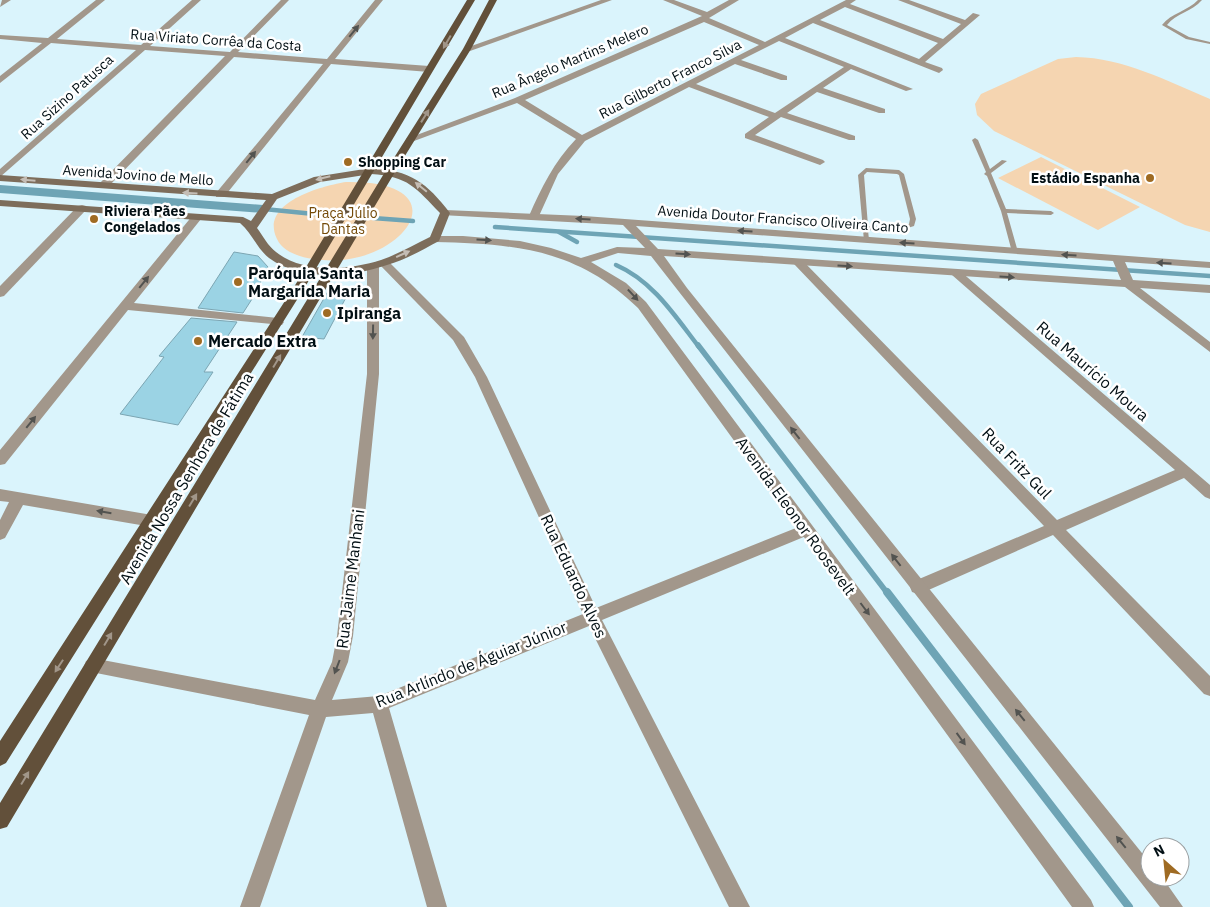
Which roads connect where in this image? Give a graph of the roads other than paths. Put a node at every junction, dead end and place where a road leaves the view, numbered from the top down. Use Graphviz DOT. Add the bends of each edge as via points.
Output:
graph roads {
  1 [pos="7,0"];
  2 [pos="101,0"];
  3 [pos="197,0"];
  4 [pos="285,0"];
  5 [pos="379,0"];
  6 [pos="471,0"];
  7 [pos="493,0"];
  8 [pos="608,0"];
  9 [pos="667,0"];
  10 [pos="735,0"];
  11 [pos="902,0"];
  12 [pos="1200,0"];
  13 [pos="848,2"];
  14 [pos="0,6"];
  15 [pos="976,15"];
  16 [pos="706,17"];
  17 [pos="813,20"];
  18 [pos="966,23"];
  19 [pos="0,37"];
  20 [pos="778,38"];
  21 [pos="50,41"];
  22 [pos="944,42"];
  23 [pos="1210,43"];
  24 [pos="766,44"];
  25 [pos="142,48"];
  26 [pos="467,48"];
  27 [pos="234,55"];
  28 [pos="330,61"];
  29 [pos="735,61"];
  30 [pos="920,62"];
  31 [pos="850,66"];
  32 [pos="429,69"];
  33 [pos="939,70"];
  34 [pos="784,78"];
  35 [pos="0,80"];
  36 [pos="689,84"];
  37 [pos="816,89"];
  38 [pos="909,89"];
  39 [pos="518,100"];
  40 [pos="882,111"];
  41 [pos="778,115"];
  42 [pos="852,138"];
  43 [pos="411,139"];
  44 [pos="582,139"];
  45 [pos="975,140"];
  46 [pos="1004,161"];
  47 [pos="820,162"];
  48 [pos="371,171"];
  49 [pos="390,172"];
  50 [pos="0,174"];
  51 [pos="987,174"];
  52 [pos="0,178"];
  53 [pos="103,186"];
  54 [pos="220,195"];
  55 [pos="271,200"];
  56 [pos="0,203"];
  57 [pos="82,208"];
  58 [pos="1004,212"];
  59 [pos="445,213"];
  60 [pos="1051,213"];
  61 [pos="534,216"];
  62 [pos="197,217"];
  63 [pos="256,222"];
  64 [pos="628,224"];
  65 [pos="465,226"];
  66 [pos="865,228"];
  67 [pos="435,239"];
  68 [pos="866,240"];
  69 [pos="656,252"];
  70 [pos="1015,252"];
  71 [pos="1119,260"];
  72 [pos="580,262"];
  73 [pos="798,262"];
  74 [pos="379,264"];
  75 [pos="1210,266"];
  76 [pos="308,270"];
  77 [pos="332,272"];
  78 [pos="956,273"];
  79 [pos="1127,280"];
  80 [pos="1210,289"];
  81 [pos="0,293"];
  82 [pos="125,306"];
  83 [pos="278,322"];
  84 [pos="1210,348"];
  85 [pos="0,460"];
  86 [pos="1185,472"];
  87 [pos="1210,493"];
  88 [pos="0,495"];
  89 [pos="19,498"];
  90 [pos="152,521"];
  91 [pos="1054,527"];
  92 [pos="806,530"];
  93 [pos="0,534"];
  94 [pos="918,587"];
  95 [pos="592,616"];
  96 [pos="92,666"];
  97 [pos="1210,688"];
  98 [pos="379,704"];
  99 [pos="320,709"];
  100 [pos="0,757"];
  101 [pos="0,820"];
  102 [pos="250,907"];
  103 [pos="437,907"];
  104 [pos="740,907"];
  105 [pos="1084,907"];
  106 [pos="1173,907"];
  1 -- 14 [label="street"];
  2 -- 21 [label="street"];
  3 -- 25 [label="street, Rua Sizino Patusca"];
  4 -- 27 [label="street"];
  28 -- 5 [label="street, one-way"];
  6 -- 32 [label="main road, Avenida Nossa Senhora de Fátima, one-way"];
  7 -- 26 [label="main road, Avenida Nossa Senhora de Fátima"];
  8 -- 26 [label="street"];
  9 -- 16 [label="street"];
  10 -- 16 [label="street, Rua Ângelo Martins Melero"];
  11 -- 18 [label="street"];
  12 -- 23 [label="lane" via="1164,26 1188,38"];
  13 -- 17 [label="street, Rua Gilberto Franco Silva"];
  13 -- 22 [label="street"];
  15 -- 18 [label="street"];
  16 -- 24 [label="street"];
  16 -- 39 [label="street, Rua Ângelo Martins Melero"];
  17 -- 20 [label="street, Rua Gilberto Franco Silva"];
  17 -- 30 [label="street"];
  18 -- 22 [label="street"];
  19 -- 21 [label="street, Rua Viriato Corrêa da Costa"];
  20 -- 24 [label="street, Rua Gilberto Franco Silva"];
  20 -- 31 [label="street"];
  21 -- 25 [label="street, Rua Viriato Corrêa da Costa"];
  21 -- 35 [label="street"];
  22 -- 30 [label="street"];
  24 -- 29 [label="street, Rua Gilberto Franco Silva"];
  25 -- 27 [label="street, Rua Viriato Corrêa da Costa"];
  25 -- 50 [label="street, Rua Sizino Patusca"];
  43 -- 26 [label="main road, Avenida Nossa Senhora de Fátima, one-way"];
  27 -- 28 [label="street, Rua Viriato Corrêa da Costa"];
  27 -- 53 [label="street"];
  28 -- 32 [label="street, Rua Viriato Corrêa da Costa"];
  54 -- 28 [label="street, one-way"];
  29 -- 34 [label="street"];
  29 -- 36 [label="street, Rua Gilberto Franco Silva"];
  30 -- 33 [label="street"];
  31 -- 37 [label="street"];
  31 -- 38 [label="street"];
  32 -- 48 [label="main road, Avenida Nossa Senhora de Fátima"];
  36 -- 41 [label="street"];
  36 -- 44 [label="street, Rua Gilberto Franco Silva"];
  37 -- 40 [label="street"];
  37 -- 41 [label="street"];
  39 -- 43 [label="street, Rua Ângelo Martins Melero"];
  39 -- 44 [label="street"];
  41 -- 42 [label="street"];
  41 -- 47 [label="street" via="748,136"];
  43 -- 49 [label="main road, Avenida Nossa Senhora de Fátima"];
  44 -- 61 [label="street, Rua Gilberto Franco Silva" via="565,155 550,178"];
  45 -- 51 [label="lane"];
  46 -- 51 [label="lane"];
  48 -- 49 [label="main road"];
  48 -- 55 [label="main road, one-way" via="318,179"];
  48 -- 76 [label="main road, Avenida Nossa Senhora de Fátima"];
  59 -- 49 [label="main road, one-way" via="416,182"];
  49 -- 77 [label="main road, Avenida Nossa Senhora de Fátima"];
  51 -- 58 [label="lane"];
  53 -- 52 [label="main road, Avenida Jovino de Mello, one-way"];
  54 -- 53 [label="main road, Avenida Jovino de Mello, one-way"];
  54 -- 55 [label="main road, Avenida Jovino de Mello"];
  55 -- 63 [label="main road"];
  56 -- 57 [label="main road"];
  57 -- 62 [label="main road"];
  57 -- 81 [label="street"];
  58 -- 60 [label="lane"];
  58 -- 70 [label="lane"];
  59 -- 65 [label="street, Avenida Doutor Francisco Oliveira Canto"];
  59 -- 67 [label="main road"];
  64 -- 61 [label="street, Avenida Doutor Francisco Oliveira Canto, one-way"];
  61 -- 65 [label="street, Avenida Doutor Francisco Oliveira Canto"];
  62 -- 63 [label="main road"];
  82 -- 62 [label="street, one-way"];
  63 -- 76 [label="main road" via="259,240 273,256"];
  68 -- 64 [label="street, Avenida Doutor Francisco Oliveira Canto, one-way"];
  64 -- 69 [label="street"];
  65 -- 67 [label="street, Avenida Eleonor Roosevelt"];
  65 -- 72 [label="street, Avenida Eleonor Roosevelt, one-way" via="547,249"];
  66 -- 66 [label="lane" via="863,172 899,172 912,225 895,230"];
  66 -- 68 [label="lane"];
  74 -- 67 [label="main road, one-way"];
  70 -- 68 [label="street, Avenida Doutor Francisco Oliveira Canto, one-way"];
  69 -- 72 [label="street" via="617,250"];
  69 -- 73 [label="street, one-way"];
  94 -- 69 [label="street, one-way" via="683,291"];
  71 -- 70 [label="street, Avenida Doutor Francisco Oliveira Canto, one-way"];
  75 -- 71 [label="street, Avenida Doutor Francisco Oliveira Canto, one-way"];
  71 -- 79 [label="street"];
  72 -- 92 [label="street, Avenida Eleonor Roosevelt, one-way" via="609,275 642,305"];
  73 -- 78 [label="street, one-way"];
  73 -- 91 [label="street, Rua Fritz Gul"];
  74 -- 77 [label="main road"];
  74 -- 95 [label="street, Rua Eduardo Alves" via="458,337 481,377"];
  74 -- 99 [label="street, Rua Jaime Manhani, one-way" via="373,374 345,636 340,662"];
  76 -- 77 [label="main road"];
  76 -- 83 [label="main road, Avenida Nossa Senhora de Fátima"];
  96 -- 77 [label="main road, Avenida Nossa Senhora de Fátima, one-way"];
  78 -- 79 [label="street, one-way"];
  78 -- 86 [label="street, Rua Maurício Moura"];
  79 -- 80 [label="street"];
  79 -- 84 [label="street"];
  82 -- 83 [label="street"];
  85 -- 82 [label="street, one-way"];
  83 -- 90 [label="main road, Avenida Nossa Senhora de Fátima"];
  86 -- 87 [label="street, Rua Maurício Moura"];
  86 -- 91 [label="street"];
  88 -- 89 [label="street"];
  90 -- 89 [label="street, one-way"];
  89 -- 93 [label="street"];
  90 -- 100 [label="main road, Avenida Nossa Senhora de Fátima, one-way"];
  91 -- 94 [label="street"];
  91 -- 97 [label="street, Rua Fritz Gul"];
  92 -- 95 [label="street, Rua Arlíndo de Águiar Júnior"];
  92 -- 105 [label="street, Avenida Eleonor Roosevelt, one-way"];
  106 -- 94 [label="street, one-way"];
  95 -- 98 [label="street, Rua Arlíndo de Águiar Júnior"];
  95 -- 104 [label="street, Rua Eduardo Alves"];
  96 -- 99 [label="street, Rua Arlíndo de Águiar Júnior"];
  101 -- 96 [label="main road, Avenida Nossa Senhora de Fátima, one-way"];
  98 -- 99 [label="street, Rua Arlíndo de Águiar Júnior"];
  98 -- 103 [label="street"];
  99 -- 102 [label="street, Rua Jaime Manhani"];
}
